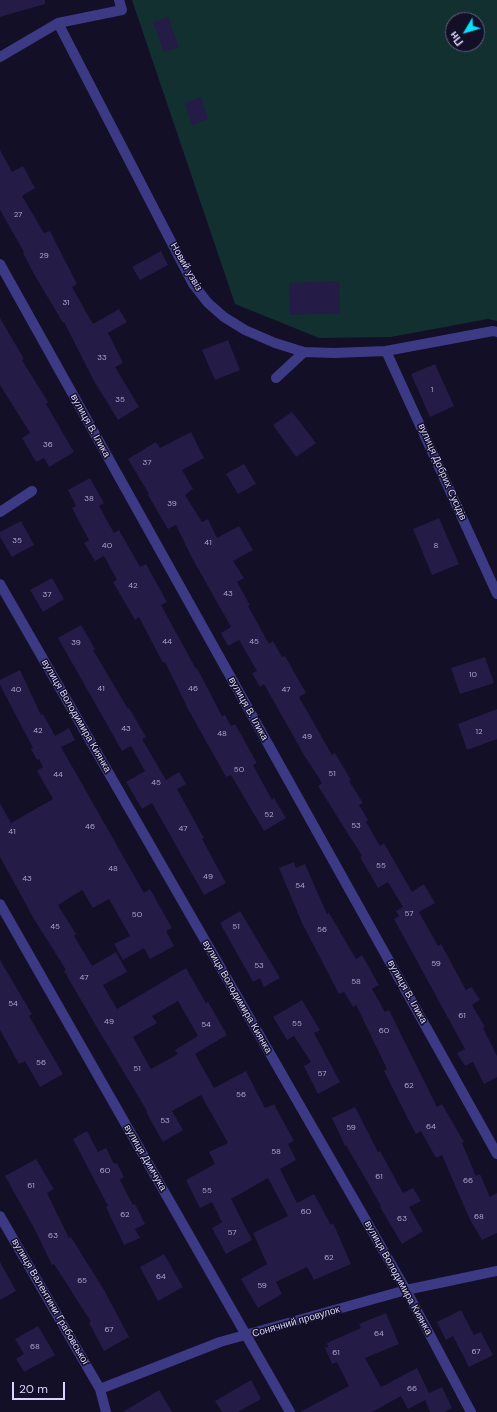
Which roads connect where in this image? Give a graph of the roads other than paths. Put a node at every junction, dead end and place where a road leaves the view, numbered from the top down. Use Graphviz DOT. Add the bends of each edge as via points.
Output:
graph roads {
  1 [pos="119,0"];
  2 [pos="58,23"];
  3 [pos="0,57"];
  4 [pos="0,264"];
  5 [pos="497,332"];
  6 [pos="386,351"];
  7 [pos="304,352"];
  8 [pos="276,378"];
  9 [pos="32,491"];
  10 [pos="0,512"];
  11 [pos="0,584"];
  12 [pos="497,594"];
  13 [pos="0,904"];
  14 [pos="497,1154"];
  15 [pos="0,1216"];
  16 [pos="497,1271"];
  17 [pos="406,1290"];
  18 [pos="247,1335"];
  19 [pos="100,1389"];
  20 [pos="106,1412"];
  21 [pos="290,1412"];
  22 [pos="471,1412"];
  1 -- 2 [label="street" via="122,10"];
  2 -- 3 [label="street"];
  2 -- 7 [label="street, Новий узвіз" via="193,284 208,303 245,330 274,343"];
  4 -- 14 [label="street, вулиця В. Ілика"];
  5 -- 6 [label="street, Новий узвіз"];
  6 -- 7 [label="street, Новий узвіз"];
  6 -- 12 [label="street, вулиця Добрих Сусідів"];
  7 -- 8 [label="street"];
  9 -- 10 [label="street"];
  11 -- 17 [label="street, вулиця Володимира Киянка"];
  13 -- 18 [label="street, вулиця Димчука"];
  15 -- 19 [label="street, вулиця Валентини Грабовської"];
  16 -- 17 [label="street, Сонячний провулок"];
  17 -- 18 [label="street, Сонячний провулок"];
  17 -- 22 [label="street, вулиця Володимира Киянка"];
  18 -- 19 [label="street, Сонячний провулок" via="220,1342"];
  18 -- 21 [label="street, вулиця Димчука"];
  19 -- 20 [label="street, вулиця Валентини Грабовської"];
}
